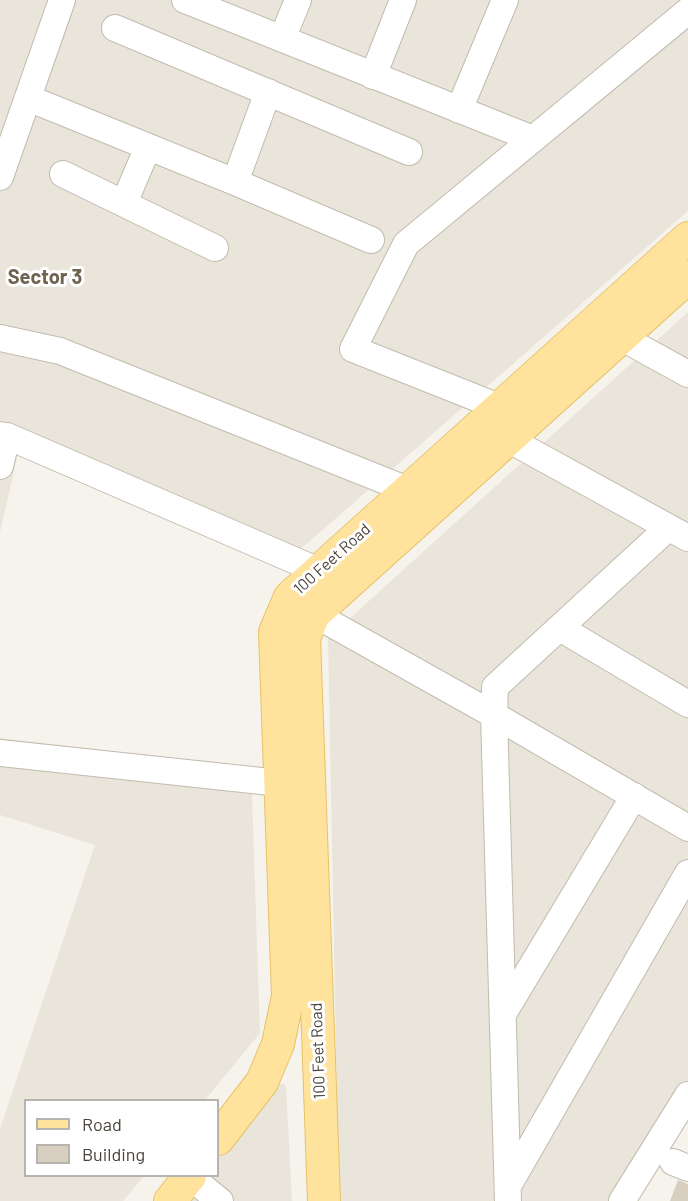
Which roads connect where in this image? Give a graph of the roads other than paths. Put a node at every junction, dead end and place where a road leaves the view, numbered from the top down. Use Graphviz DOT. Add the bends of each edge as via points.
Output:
graph roads {
  1 [pos="62,0"];
  2 [pos="185,0"];
  3 [pos="298,0"];
  4 [pos="403,0"];
  5 [pos="505,0"];
  6 [pos="688,11"];
  7 [pos="115,28"];
  8 [pos="282,39"];
  9 [pos="373,75"];
  10 [pos="268,92"];
  11 [pos="28,98"];
  12 [pos="459,110"];
  13 [pos="533,139"];
  14 [pos="148,147"];
  15 [pos="409,153"];
  16 [pos="63,174"];
  17 [pos="0,177"];
  18 [pos="235,182"];
  19 [pos="124,203"];
  20 [pos="688,238"];
  21 [pos="371,240"];
  22 [pos="215,248"];
  23 [pos="688,277"];
  24 [pos="0,338"];
  25 [pos="628,341"];
  26 [pos="688,374"];
  27 [pos="499,407"];
  28 [pos="4,435"];
  29 [pos="508,440"];
  30 [pos="0,466"];
  31 [pos="408,490"];
  32 [pos="678,533"];
  33 [pos="319,571"];
  34 [pos="314,615"];
  35 [pos="560,628"];
  36 [pos="688,704"];
  37 [pos="494,715"];
  38 [pos="0,753"];
  39 [pos="280,783"];
  40 [pos="634,796"];
  41 [pos="688,828"];
  42 [pos="688,873"];
  43 [pos="503,1014"];
  44 [pos="688,1095"];
  45 [pos="219,1138"];
  46 [pos="189,1177"];
  47 [pos="191,1177"];
  48 [pos="508,1194"];
  49 [pos="170,1201"];
  50 [pos="220,1201"];
  51 [pos="324,1201"];
  52 [pos="622,1201"];
  1 -- 11 [label="street"];
  2 -- 8 [label="street"];
  3 -- 8 [label="street"];
  4 -- 9 [label="street"];
  5 -- 12 [label="street"];
  6 -- 13 [label="street"];
  7 -- 10 [label="street"];
  8 -- 9 [label="street"];
  9 -- 12 [label="street"];
  10 -- 15 [label="street"];
  10 -- 18 [label="street"];
  11 -- 14 [label="street"];
  11 -- 17 [label="street"];
  12 -- 13 [label="street"];
  13 -- 27 [label="street" via="406,244 353,349"];
  14 -- 18 [label="street"];
  14 -- 19 [label="street"];
  16 -- 19 [label="street"];
  18 -- 21 [label="street"];
  19 -- 22 [label="street"];
  20 -- 27 [label="main road, 100 Feet Road"];
  23 -- 29 [label="main road, 100 Feet Road"];
  24 -- 31 [label="street" via="60,351"];
  25 -- 26 [label="street"];
  27 -- 31 [label="main road, 100 Feet Road"];
  28 -- 30 [label="street"];
  28 -- 33 [label="street"];
  29 -- 32 [label="street"];
  29 -- 34 [label="main road, 100 Feet Road"];
  31 -- 33 [label="main road, 100 Feet Road"];
  32 -- 35 [label="street"];
  33 -- 39 [label="main road, 100 Feet Road" via="290,597 275,632"];
  34 -- 37 [label="street"];
  34 -- 51 [label="main road, 100 Feet Road" via="304,638"];
  35 -- 36 [label="street"];
  35 -- 37 [label="street" via="495,687"];
  37 -- 40 [label="street"];
  37 -- 43 [label="street"];
  38 -- 39 [label="street"];
  39 -- 45 [label="main road, 100 Feet Road" via="288,996 284,1021 262,1082"];
  40 -- 41 [label="street"];
  40 -- 43 [label="street"];
  42 -- 48 [label="street"];
  43 -- 48 [label="street"];
  44 -- 52 [label="street"];
  46 -- 49 [label="main road"];
  47 -- 50 [label="street"];
}
